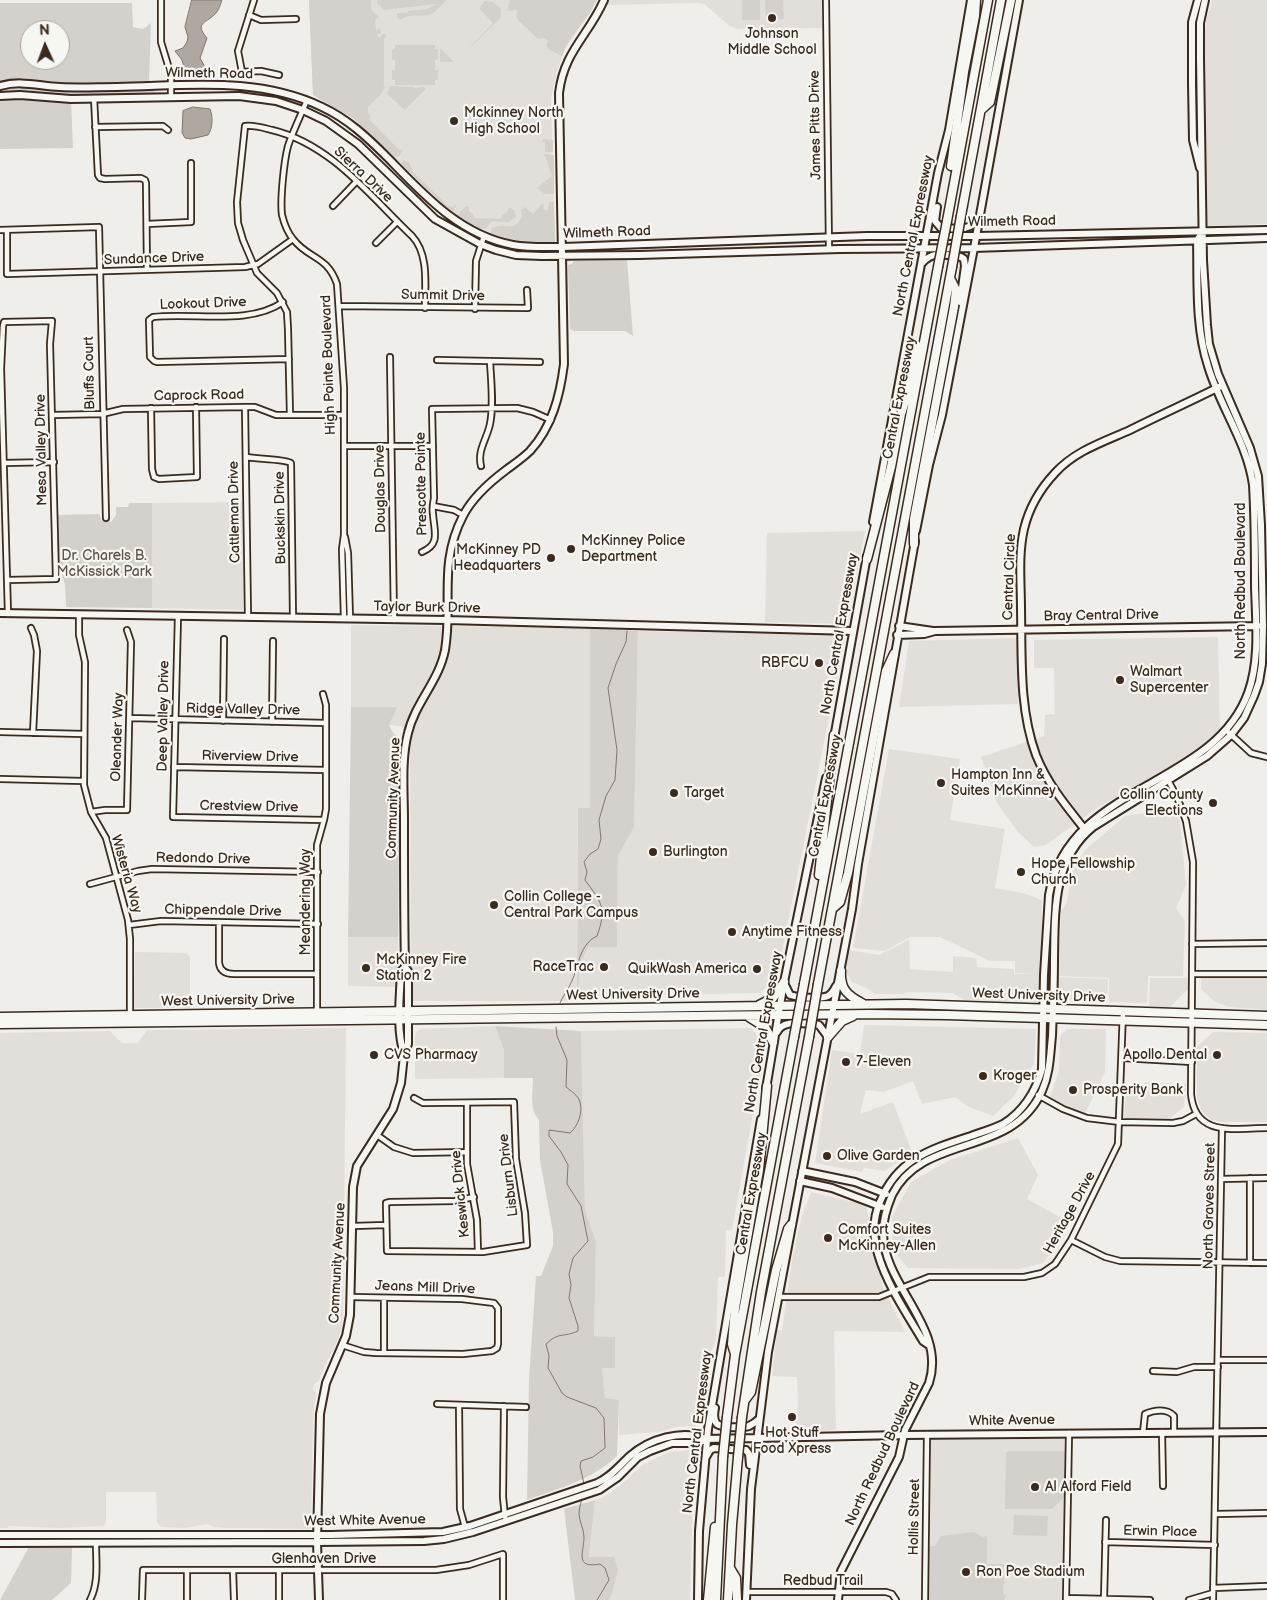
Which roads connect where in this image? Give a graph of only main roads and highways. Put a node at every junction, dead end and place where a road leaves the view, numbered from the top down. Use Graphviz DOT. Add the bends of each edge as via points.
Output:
graph roads {
  1 [pos="604,0"];
  2 [pos="971,0"];
  3 [pos="976,0"];
  4 [pos="988,0"];
  5 [pos="1002,0"];
  6 [pos="1011,0"];
  7 [pos="1018,0"];
  8 [pos="1198,0"];
  9 [pos="1205,0"];
  10 [pos="0,86"];
  11 [pos="0,96"];
  12 [pos="981,110"];
  13 [pos="394,164"];
  14 [pos="387,172"];
  15 [pos="938,173"];
  16 [pos="1202,174"];
  17 [pos="979,217"];
  18 [pos="947,221"];
  19 [pos="1267,230"];
  20 [pos="1117,232"];
  21 [pos="1203,232"];
  22 [pos="1048,234"];
  23 [pos="928,235"];
  24 [pos="977,236"];
  25 [pos="1267,238"];
  26 [pos="1200,240"];
  27 [pos="1117,242"];
  28 [pos="562,247"];
  29 [pos="1002,247"];
  30 [pos="925,248"];
  31 [pos="974,248"];
  32 [pos="563,256"];
  33 [pos="921,264"];
  34 [pos="950,278"];
  35 [pos="930,306"];
  36 [pos="960,321"];
  37 [pos="1219,387"];
  38 [pos="914,544"];
  39 [pos="866,559"];
  40 [pos="0,613"];
  41 [pos="447,620"];
  42 [pos="899,626"];
  43 [pos="1262,626"];
  44 [pos="1021,629"];
  45 [pos="854,631"];
  46 [pos="935,631"];
  47 [pos="898,635"];
  48 [pos="894,654"];
  49 [pos="834,735"];
  50 [pos="1085,830"];
  51 [pos="1052,906"];
  52 [pos="832,908"];
  53 [pos="813,933"];
  54 [pos="1045,959"];
  55 [pos="841,971"];
  56 [pos="784,982"];
  57 [pos="839,982"];
  58 [pos="1054,986"];
  59 [pos="864,1004"];
  60 [pos="834,1005"];
  61 [pos="756,1006"];
  62 [pos="780,1006"];
  63 [pos="689,1007"];
  64 [pos="1044,1009"];
  65 [pos="1053,1009"];
  66 [pos="857,1014"];
  67 [pos="404,1015"];
  68 [pos="832,1015"];
  69 [pos="0,1016"];
  70 [pos="690,1016"];
  71 [pos="747,1016"];
  72 [pos="778,1016"];
  73 [pos="1267,1016"];
  74 [pos="1044,1018"];
  75 [pos="1053,1018"];
  76 [pos="0,1024"];
  77 [pos="1267,1025"];
  78 [pos="828,1037"];
  79 [pos="773,1042"];
  80 [pos="767,1086"];
  81 [pos="802,1171"];
  82 [pos="800,1181"];
  83 [pos="855,1182"];
  84 [pos="884,1193"];
  85 [pos="851,1194"];
  86 [pos="892,1197"];
  87 [pos="878,1206"];
  88 [pos="886,1209"];
  89 [pos="791,1226"];
  90 [pos="930,1345"];
  91 [pos="735,1355"];
  92 [pos="716,1373"];
  93 [pos="744,1402"];
  94 [pos="759,1418"];
  95 [pos="1267,1432"];
  96 [pos="903,1435"];
  97 [pos="757,1437"];
  98 [pos="706,1439"];
  99 [pos="647,1448"];
  100 [pos="704,1458"];
  101 [pos="721,1478"];
  102 [pos="533,1508"];
  103 [pos="506,1517"];
  104 [pos="749,1526"];
  105 [pos="0,1535"];
  106 [pos="96,1536"];
  107 [pos="317,1538"];
  108 [pos="0,1543"];
  109 [pos="96,1544"];
  110 [pos="730,1567"];
  111 [pos="838,1597"];
  112 [pos="320,1600"];
  113 [pos="698,1600"];
  114 [pos="708,1600"];
  115 [pos="716,1600"];
  116 [pos="728,1600"];
  117 [pos="737,1600"];
  118 [pos="746,1600"];
  1 -- 28 [label="main road, Community Avenue" via="572,51 560,88"];
  2 -- 15 [label="main road, North Central Expressway" via="949,130"];
  3 -- 18 [label="highway" via="946,194"];
  4 -- 18 [label="highway, Central Expressway"];
  5 -- 12 [label="highway, Central Expressway"];
  6 -- 12 [label="highway" via="990,102"];
  7 -- 17 [label="main road"];
  8 -- 16 [label="main road" via="1192,22 1193,130"];
  9 -- 16 [label="main road" via="1200,32"];
  10 -- 13 [label="main road, Wilmeth Road" via="16,83 62,88 249,86 275,90 332,112 352,125"];
  11 -- 14 [label="main road, Wilmeth Road" via="248,96 276,101 326,121 347,135"];
  12 -- 34 [label="highway, Central Expressway, bridge"];
  13 -- 14 [label="main road"];
  13 -- 28 [label="main road, Wilmeth Road" via="444,213 467,228 515,245"];
  14 -- 32 [label="main road, Wilmeth Road" via="435,219 480,244 516,255"];
  15 -- 17 [label="main road" via="935,221 938,225 941,228 970,228"];
  15 -- 23 [label="main road, North Central Expressway"];
  16 -- 21 [label="main road"];
  17 -- 24 [label="main road"];
  18 -- 35 [label="highway, Central Expressway, bridge"];
  19 -- 21 [label="main road, Wilmeth Road"];
  20 -- 21 [label="main road, Wilmeth Road"];
  20 -- 22 [label="main road, Wilmeth Road"];
  20 -- 27 [label="main road"];
  21 -- 26 [label="main road"];
  22 -- 24 [label="main road, Wilmeth Road"];
  22 -- 29 [label="main road" via="1045,242"];
  23 -- 24 [label="main road, Wilmeth Road"];
  23 -- 28 [label="main road, Wilmeth Road"];
  23 -- 30 [label="main road, North Central Expressway"];
  24 -- 31 [label="main road"];
  25 -- 26 [label="main road, Wilmeth Road"];
  26 -- 27 [label="main road, Wilmeth Road"];
  26 -- 37 [label="main road, North Redbud Boulevard" via="1208,332"];
  27 -- 29 [label="main road, Wilmeth Road"];
  28 -- 32 [label="main road, Community Avenue"];
  29 -- 31 [label="main road, Wilmeth Road"];
  30 -- 31 [label="main road, Wilmeth Road"];
  30 -- 32 [label="main road, Wilmeth Road"];
  30 -- 33 [label="main road, North Central Expressway"];
  31 -- 36 [label="main road"];
  32 -- 41 [label="main road, Community Avenue" via="564,364 561,389 551,420 540,439 479,494 463,516 448,560"];
  33 -- 36 [label="main road" via="935,254 964,259"];
  33 -- 39 [label="main road, North Central Expressway"];
  34 -- 38 [label="highway" via="956,290 954,307 914,519"];
  34 -- 52 [label="highway, Central Expressway"];
  35 -- 39 [label="highway" via="920,334 891,467"];
  35 -- 53 [label="highway, Central Expressway"];
  36 -- 38 [label="main road"];
  37 -- 43 [label="main road, North Redbud Boulevard" via="1250,448"];
  37 -- 44 [label="main road, Central Circle" via="1085,450 1044,486 1031,509 1023,536"];
  38 -- 42 [label="main road"];
  39 -- 45 [label="main road, North Central Expressway"];
  40 -- 41 [label="main road, Taylor Burk Drive"];
  41 -- 45 [label="main road, Taylor Burk Drive"];
  41 -- 67 [label="main road, Community Avenue" via="441,666 413,716 406,750 405,968 401,971"];
  42 -- 46 [label="main road, Bray Central Drive"];
  42 -- 47 [label="main road"];
  43 -- 44 [label="main road, Bray Central Drive"];
  43 -- 50 [label="main road, North Redbud Boulevard" via="1262,664 1257,690 1244,718 1207,756 1106,811"];
  44 -- 46 [label="main road, Bray Central Drive"];
  44 -- 50 [label="main road, Central Circle" via="1022,694 1032,744 1050,784"];
  45 -- 49 [label="main road, North Central Expressway"];
  46 -- 47 [label="main road, Bray Central Drive"];
  47 -- 48 [label="main road"];
  48 -- 52 [label="highway" via="886,671 848,873 840,902"];
  48 -- 55 [label="main road"];
  49 -- 53 [label="highway"];
  49 -- 56 [label="main road, North Central Expressway"];
  50 -- 51 [label="main road, North Redbud Boulevard" via="1060,861 1051,886"];
  51 -- 54 [label="main road, North Redbud Boulevard"];
  51 -- 58 [label="main road, North Redbud Boulevard"];
  52 -- 93 [label="highway, Central Expressway, bridge" via="761,1292"];
  53 -- 91 [label="highway, Central Expressway, bridge"];
  54 -- 58 [label="main road" via="1051,962"];
  54 -- 64 [label="main road, North Redbud Boulevard"];
  55 -- 57 [label="main road"];
  55 -- 59 [label="highway" via="844,991"];
  56 -- 57 [label="main road" via="790,995 806,998 830,995"];
  56 -- 61 [label="highway" via="773,998"];
  56 -- 62 [label="main road, North Central Expressway"];
  57 -- 60 [label="main road"];
  58 -- 65 [label="main road, North Redbud Boulevard"];
  59 -- 60 [label="highway, West University Drive"];
  59 -- 64 [label="highway, West University Drive"];
  60 -- 62 [label="highway, West University Drive"];
  60 -- 68 [label="main road"];
  61 -- 62 [label="highway, West University Drive"];
  61 -- 63 [label="highway, West University Drive"];
  62 -- 72 [label="main road, North Central Expressway"];
  63 -- 67 [label="highway, West University Drive"];
  63 -- 70 [label="highway"];
  64 -- 65 [label="highway, West University Drive"];
  64 -- 74 [label="main road, North Redbud Boulevard"];
  65 -- 73 [label="highway, West University Drive"];
  65 -- 75 [label="main road, North Redbud Boulevard"];
  66 -- 68 [label="highway, West University Drive"];
  66 -- 74 [label="highway, West University Drive"];
  66 -- 78 [label="highway" via="843,1020"];
  67 -- 69 [label="highway, West University Drive" via="317,1012"];
  67 -- 70 [label="highway, West University Drive"];
  67 -- 76 [label="highway, West University Drive" via="317,1021"];
  67 -- 107 [label="main road, Community Avenue" via="408,1044 401,1083 393,1109 357,1166 353,1187 350,1315 346,1336 321,1404"];
  68 -- 72 [label="highway, West University Drive"];
  68 -- 78 [label="main road"];
  70 -- 71 [label="highway, West University Drive"];
  71 -- 72 [label="highway, West University Drive"];
  71 -- 79 [label="highway" via="765,1027"];
  72 -- 79 [label="main road, North Central Expressway"];
  74 -- 75 [label="highway, West University Drive"];
  74 -- 84 [label="main road, North Redbud Boulevard" via="1042,1069 1033,1093 1021,1109 1004,1123 916,1157 900,1170"];
  75 -- 77 [label="highway, West University Drive"];
  75 -- 86 [label="main road, North Redbud Boulevard" via="1050,1067 1040,1096 1023,1118 1007,1130 919,1164 902,1180"];
  78 -- 79 [label="main road" via="817,1024 788,1024 778,1029"];
  78 -- 81 [label="main road"];
  79 -- 80 [label="main road, North Central Expressway"];
  80 -- 91 [label="highway" via="759,1170 735,1308 732,1344"];
  80 -- 92 [label="main road, North Central Expressway"];
  81 -- 82 [label="main road"];
  81 -- 83 [label="main road"];
  82 -- 85 [label="main road"];
  82 -- 89 [label="main road"];
  83 -- 84 [label="main road"];
  83 -- 85 [label="main road"];
  84 -- 86 [label="main road"];
  84 -- 87 [label="main road, North Redbud Boulevard"];
  85 -- 87 [label="main road"];
  86 -- 88 [label="main road, North Redbud Boulevard"];
  87 -- 88 [label="main road"];
  87 -- 90 [label="main road, North Redbud Boulevard" via="875,1244 880,1260 923,1341"];
  88 -- 90 [label="main road, North Redbud Boulevard" via="884,1246 889,1262 928,1335"];
  89 -- 93 [label="highway" via="776,1270 751,1392"];
  89 -- 94 [label="main road"];
  90 -- 96 [label="main road, North Redbud Boulevard" via="932,1375"];
  91 -- 101 [label="highway, Central Expressway, bridge"];
  92 -- 94 [label="main road" via="719,1381 714,1414 717,1424 747,1426"];
  92 -- 98 [label="main road, North Central Expressway"];
  93 -- 110 [label="highway, Central Expressway, bridge"];
  94 -- 97 [label="main road"];
  95 -- 96 [label="main road, White Avenue"];
  96 -- 97 [label="main road, White Avenue"];
  96 -- 111 [label="main road, North Redbud Boulevard" via="899,1457 841,1572"];
  97 -- 98 [label="main road, West White Avenue"];
  97 -- 104 [label="main road"];
  98 -- 99 [label="main road, West White Avenue" via="699,1436 673,1437 658,1440"];
  98 -- 100 [label="main road, North Central Expressway"];
  99 -- 102 [label="main road, West White Avenue" via="631,1455 607,1477 592,1485"];
  99 -- 102 [label="main road, West White Avenue" via="612,1482 590,1493"];
  100 -- 104 [label="main road" via="714,1448 748,1452"];
  100 -- 113 [label="main road, North Central Expressway" via="698,1531"];
  101 -- 114 [label="highway"];
  101 -- 115 [label="highway, Central Expressway"];
  102 -- 103 [label="main road, West White Avenue"];
  103 -- 107 [label="main road, West White Avenue" via="443,1532"];
  103 -- 107 [label="main road, West White Avenue" via="464,1534 424,1541"];
  104 -- 118 [label="main road"];
  105 -- 106 [label="main road, West White Avenue"];
  106 -- 107 [label="main road, West White Avenue"];
  106 -- 109 [label="main road"];
  107 -- 109 [label="main road, West White Avenue"];
  107 -- 112 [label="main road, Community Avenue"];
  108 -- 109 [label="main road"];
  110 -- 116 [label="highway, Central Expressway"];
  110 -- 117 [label="highway" via="736,1578"];
}
